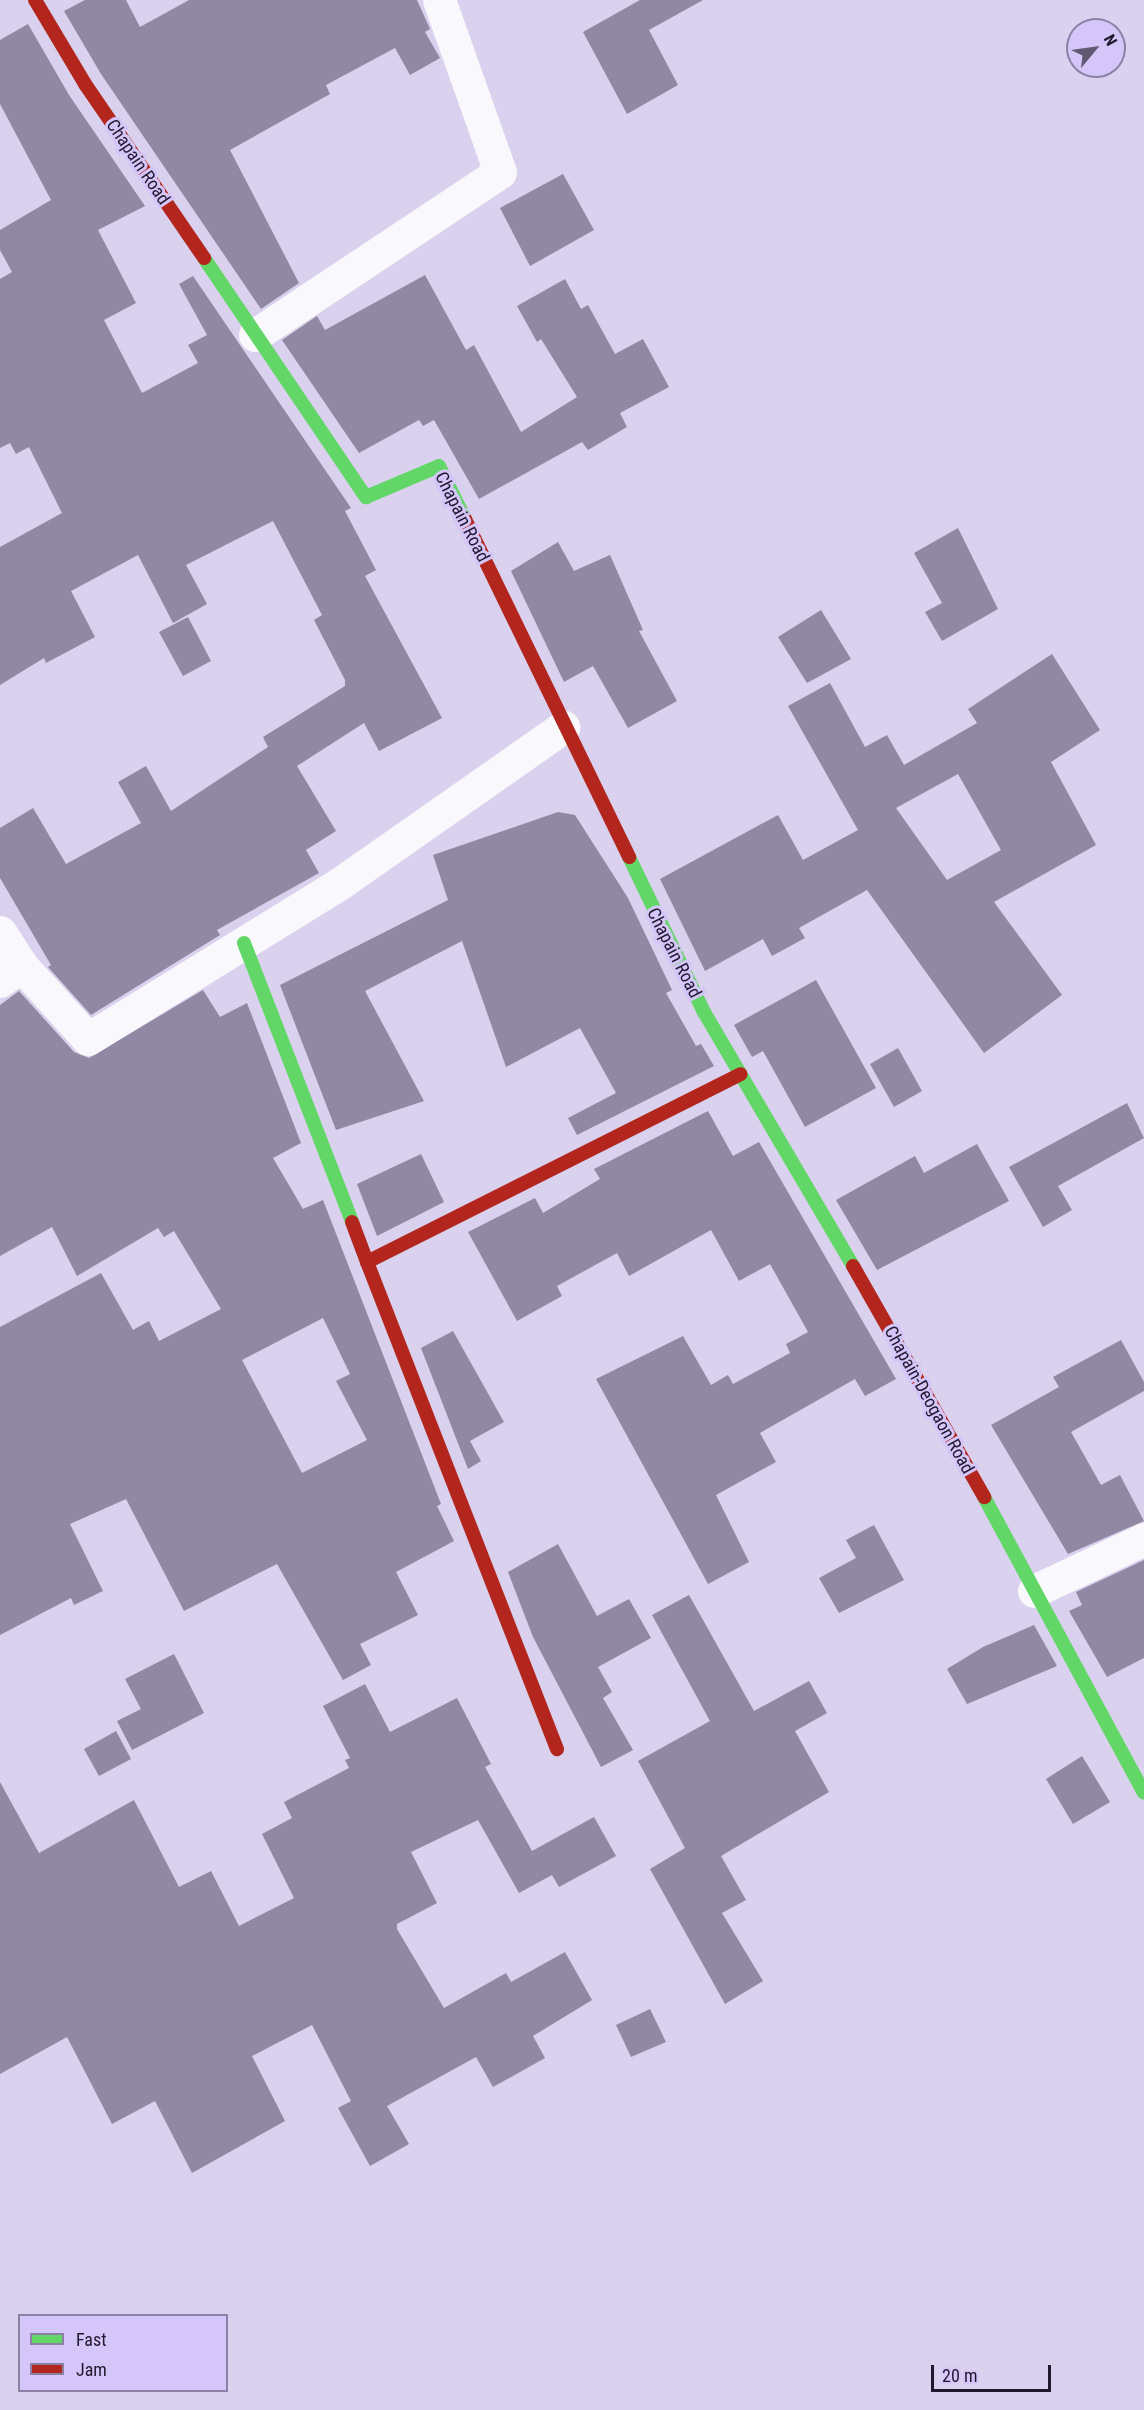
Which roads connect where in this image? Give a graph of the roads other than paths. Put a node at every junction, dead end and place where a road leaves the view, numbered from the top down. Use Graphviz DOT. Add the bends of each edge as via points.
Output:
graph roads {
  1 [pos="35,0"];
  2 [pos="439,0"];
  3 [pos="255,334"];
  4 [pos="563,727"];
  5 [pos="0,932"];
  6 [pos="244,942"];
  7 [pos="11,974"];
  8 [pos="704,1012"];
  9 [pos="740,1074"];
  10 [pos="367,1262"];
  11 [pos="1144,1539"];
  12 [pos="1034,1591"];
  13 [pos="557,1749"];
  14 [pos="1144,1793"];
  1 -- 3 [label="street, Chapain Road" via="85,84"];
  2 -- 3 [label="street" via="500,172"];
  3 -- 4 [label="street, Chapain Road" via="366,497 439,466"];
  4 -- 6 [label="street" via="339,884"];
  4 -- 8 [label="street, Chapain Road"];
  5 -- 7 [label="street"];
  6 -- 7 [label="street" via="88,1039"];
  6 -- 10 [label="street"];
  8 -- 9 [label="street, Chapain-Deogaon Road"];
  9 -- 10 [label="street"];
  9 -- 12 [label="street, Chapain-Deogaon Road" via="919,1379"];
  10 -- 13 [label="street"];
  11 -- 12 [label="street"];
  12 -- 14 [label="street, Chapain-Deogaon Road"];
}
